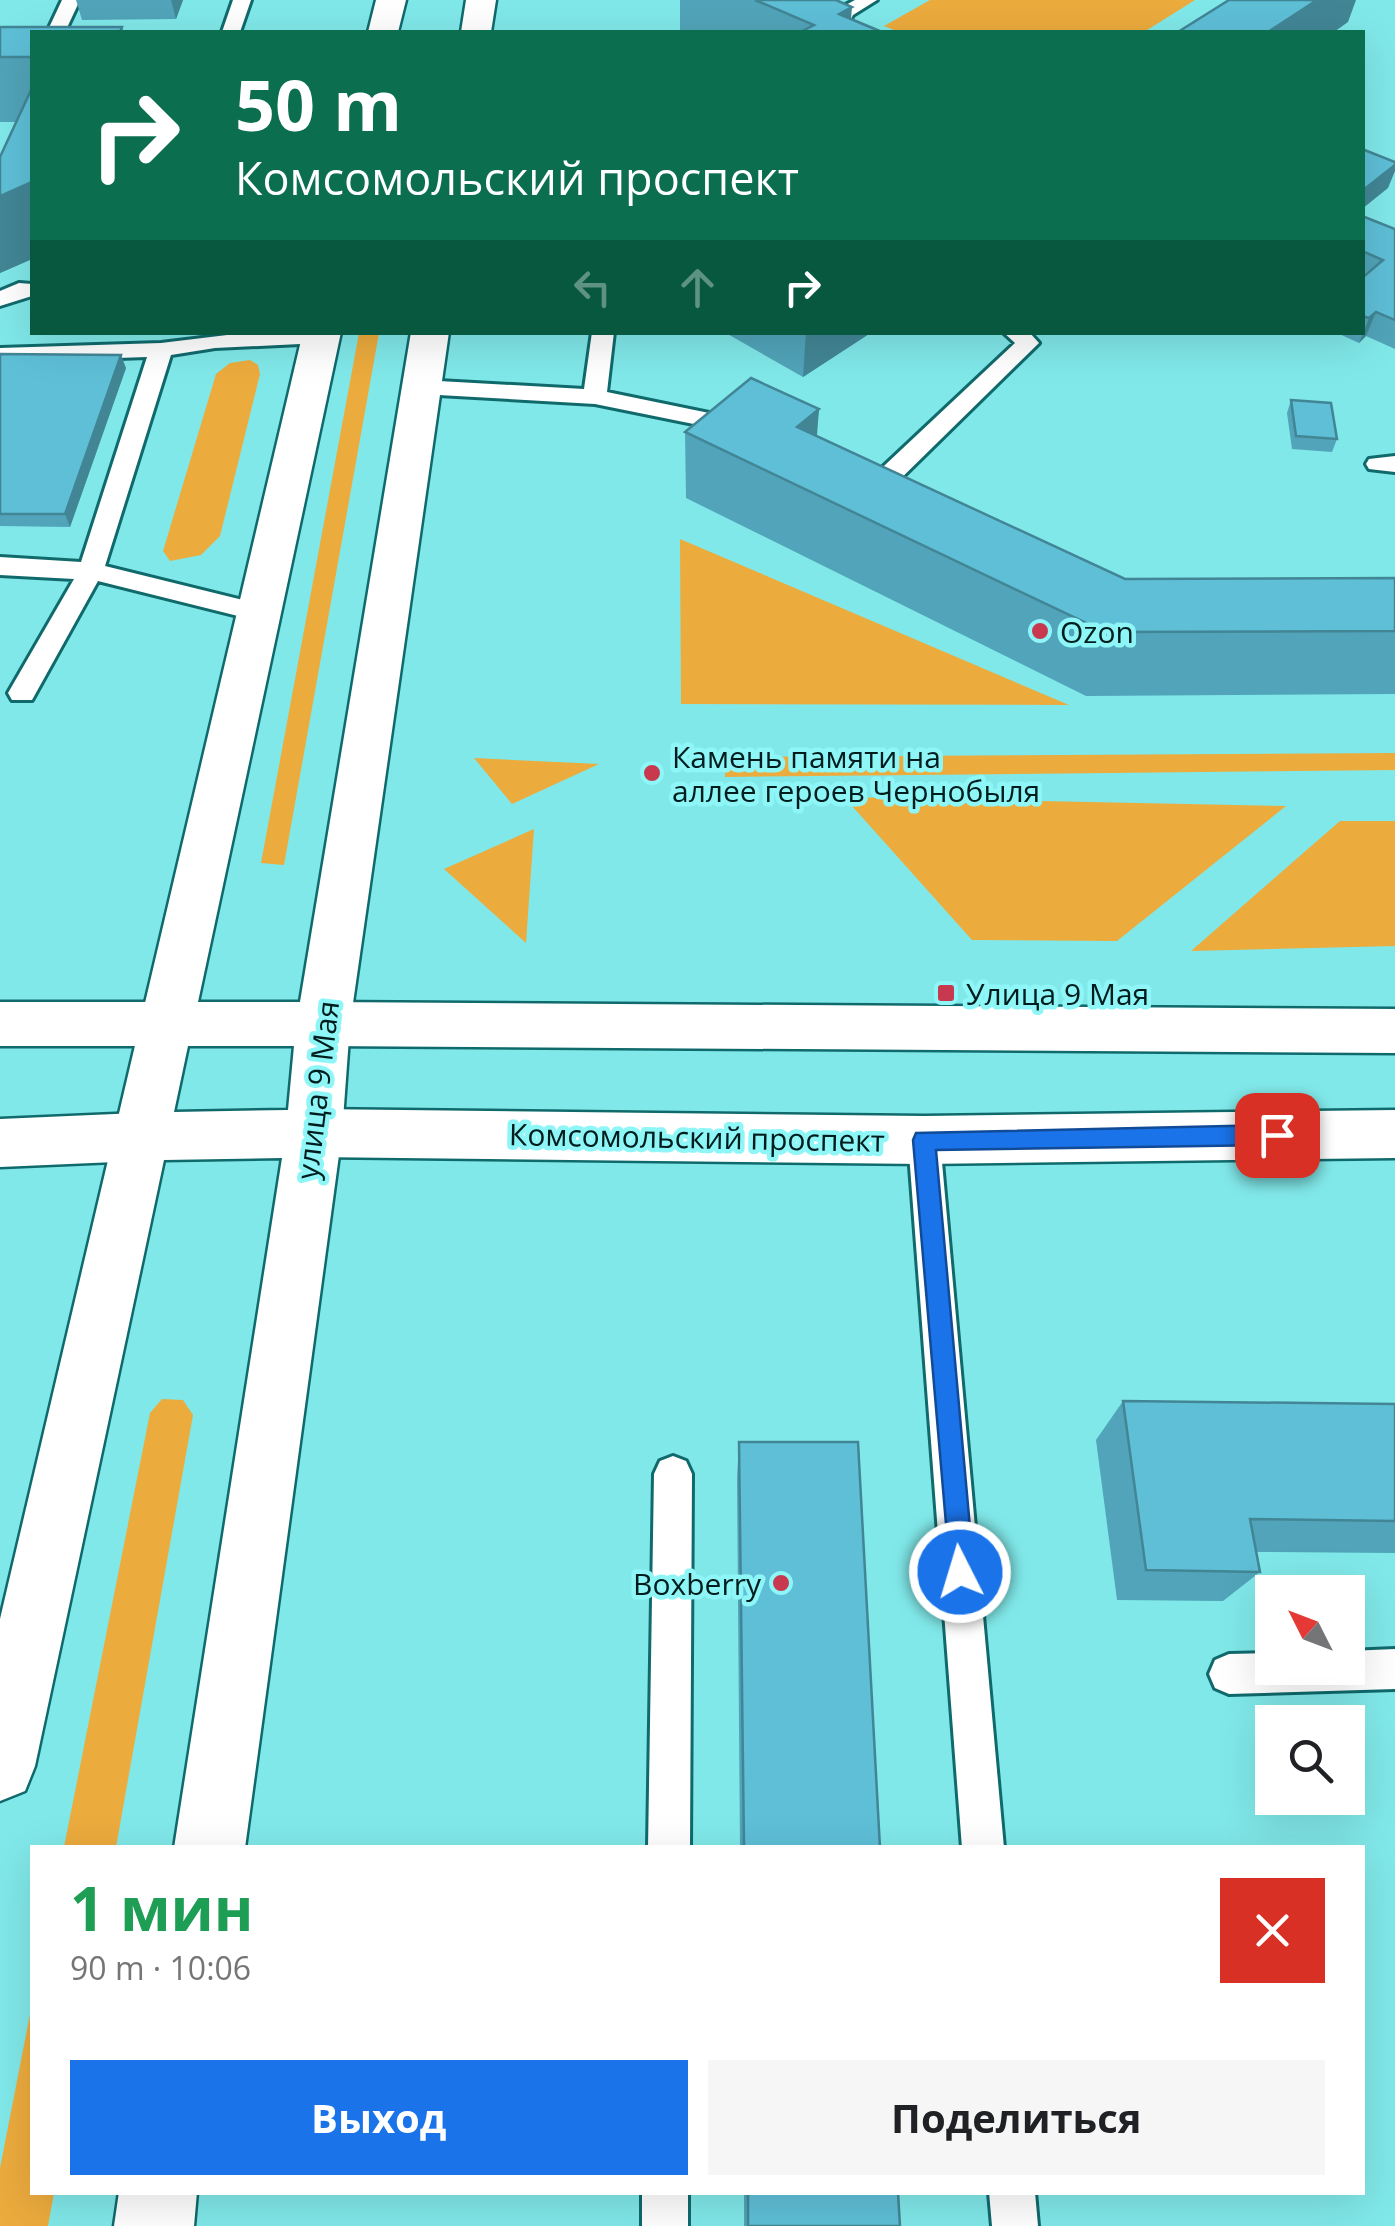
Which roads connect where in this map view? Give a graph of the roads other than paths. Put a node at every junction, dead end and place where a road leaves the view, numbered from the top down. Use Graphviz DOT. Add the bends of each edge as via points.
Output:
graph roads {
  1 [pos="71,0"];
  2 [pos="242,0"];
  3 [pos="390,0"];
  4 [pos="481,0"];
  5 [pos="868,0"];
  6 [pos="57,30"];
  7 [pos="233,30"];
  8 [pos="384,30"];
  9 [pos="476,30"];
  10 [pos="840,30"];
  11 [pos="30,290"];
  12 [pos="0,298"];
  13 [pos="307,335"];
  14 [pos="322,335"];
  15 [pos="430,335"];
  16 [pos="602,335"];
  17 [pos="1018,335"];
  18 [pos="161,350"];
  19 [pos="0,354"];
  20 [pos="421,387"];
  21 [pos="595,396"];
  22 [pos="769,438"];
  23 [pos="877,486"];
  24 [pos="0,566"];
  25 [pos="91,571"];
  26 [pos="262,612"];
  27 [pos="22,694"];
  28 [pos="0,1024"];
  29 [pos="164,1024"];
  30 [pos="322,1024"];
  31 [pos="1395,1031"];
  32 [pos="314,1132"];
  33 [pos="1395,1134"];
  34 [pos="138,1136"];
  35 [pos="924,1140"];
  36 [pos="0,1143"];
  37 [pos="674,1474"];
  38 [pos="16,1629"];
  39 [pos="1395,1669"];
  40 [pos="1229,1674"];
  41 [pos="0,1766"];
  42 [pos="209,1845"];
  43 [pos="669,1845"];
  44 [pos="984,1845"];
  45 [pos="158,2195"];
  46 [pos="665,2195"];
  47 [pos="1012,2195"];
  48 [pos="154,2226"];
  49 [pos="665,2226"];
  50 [pos="1015,2226"];
  1 -- 6 [label="lane"];
  2 -- 7 [label="lane"];
  3 -- 8 [label="main road"];
  4 -- 9 [label="main road"];
  5 -- 10 [label="lane" via="846,12"];
  11 -- 12 [label="lane"];
  13 -- 18 [label="lane"];
  14 -- 26 [label="main road"];
  15 -- 20 [label="main road, улица 9 Мая"];
  16 -- 21 [label="lane"];
  17 -- 23 [label="lane" via="1028,343"];
  18 -- 19 [label="lane"];
  18 -- 25 [label="lane"];
  20 -- 21 [label="lane"];
  20 -- 30 [label="main road, улица 9 Мая"];
  21 -- 22 [label="lane" via="733,422"];
  24 -- 25 [label="lane"];
  25 -- 26 [label="lane"];
  25 -- 27 [label="lane"];
  26 -- 29 [label="main road"];
  28 -- 29 [label="main road"];
  29 -- 30 [label="main road"];
  29 -- 34 [label="main road"];
  30 -- 31 [label="main road"];
  30 -- 32 [label="main road, улица 9 Мая"];
  32 -- 34 [label="main road, Комсомольский проспект"];
  32 -- 35 [label="main road, Комсомольский проспект"];
  32 -- 42 [label="main road, улица 9 Мая"];
  33 -- 35 [label="main road, Комсомольский проспект"];
  34 -- 36 [label="main road, Комсомольский проспект"];
  34 -- 38 [label="main road"];
  35 -- 44 [label="lane"];
  37 -- 43 [label="lane"];
  38 -- 41 [label="main road"];
  39 -- 40 [label="lane"];
  45 -- 48 [label="main road"];
  46 -- 49 [label="lane"];
  47 -- 50 [label="lane"];
}
